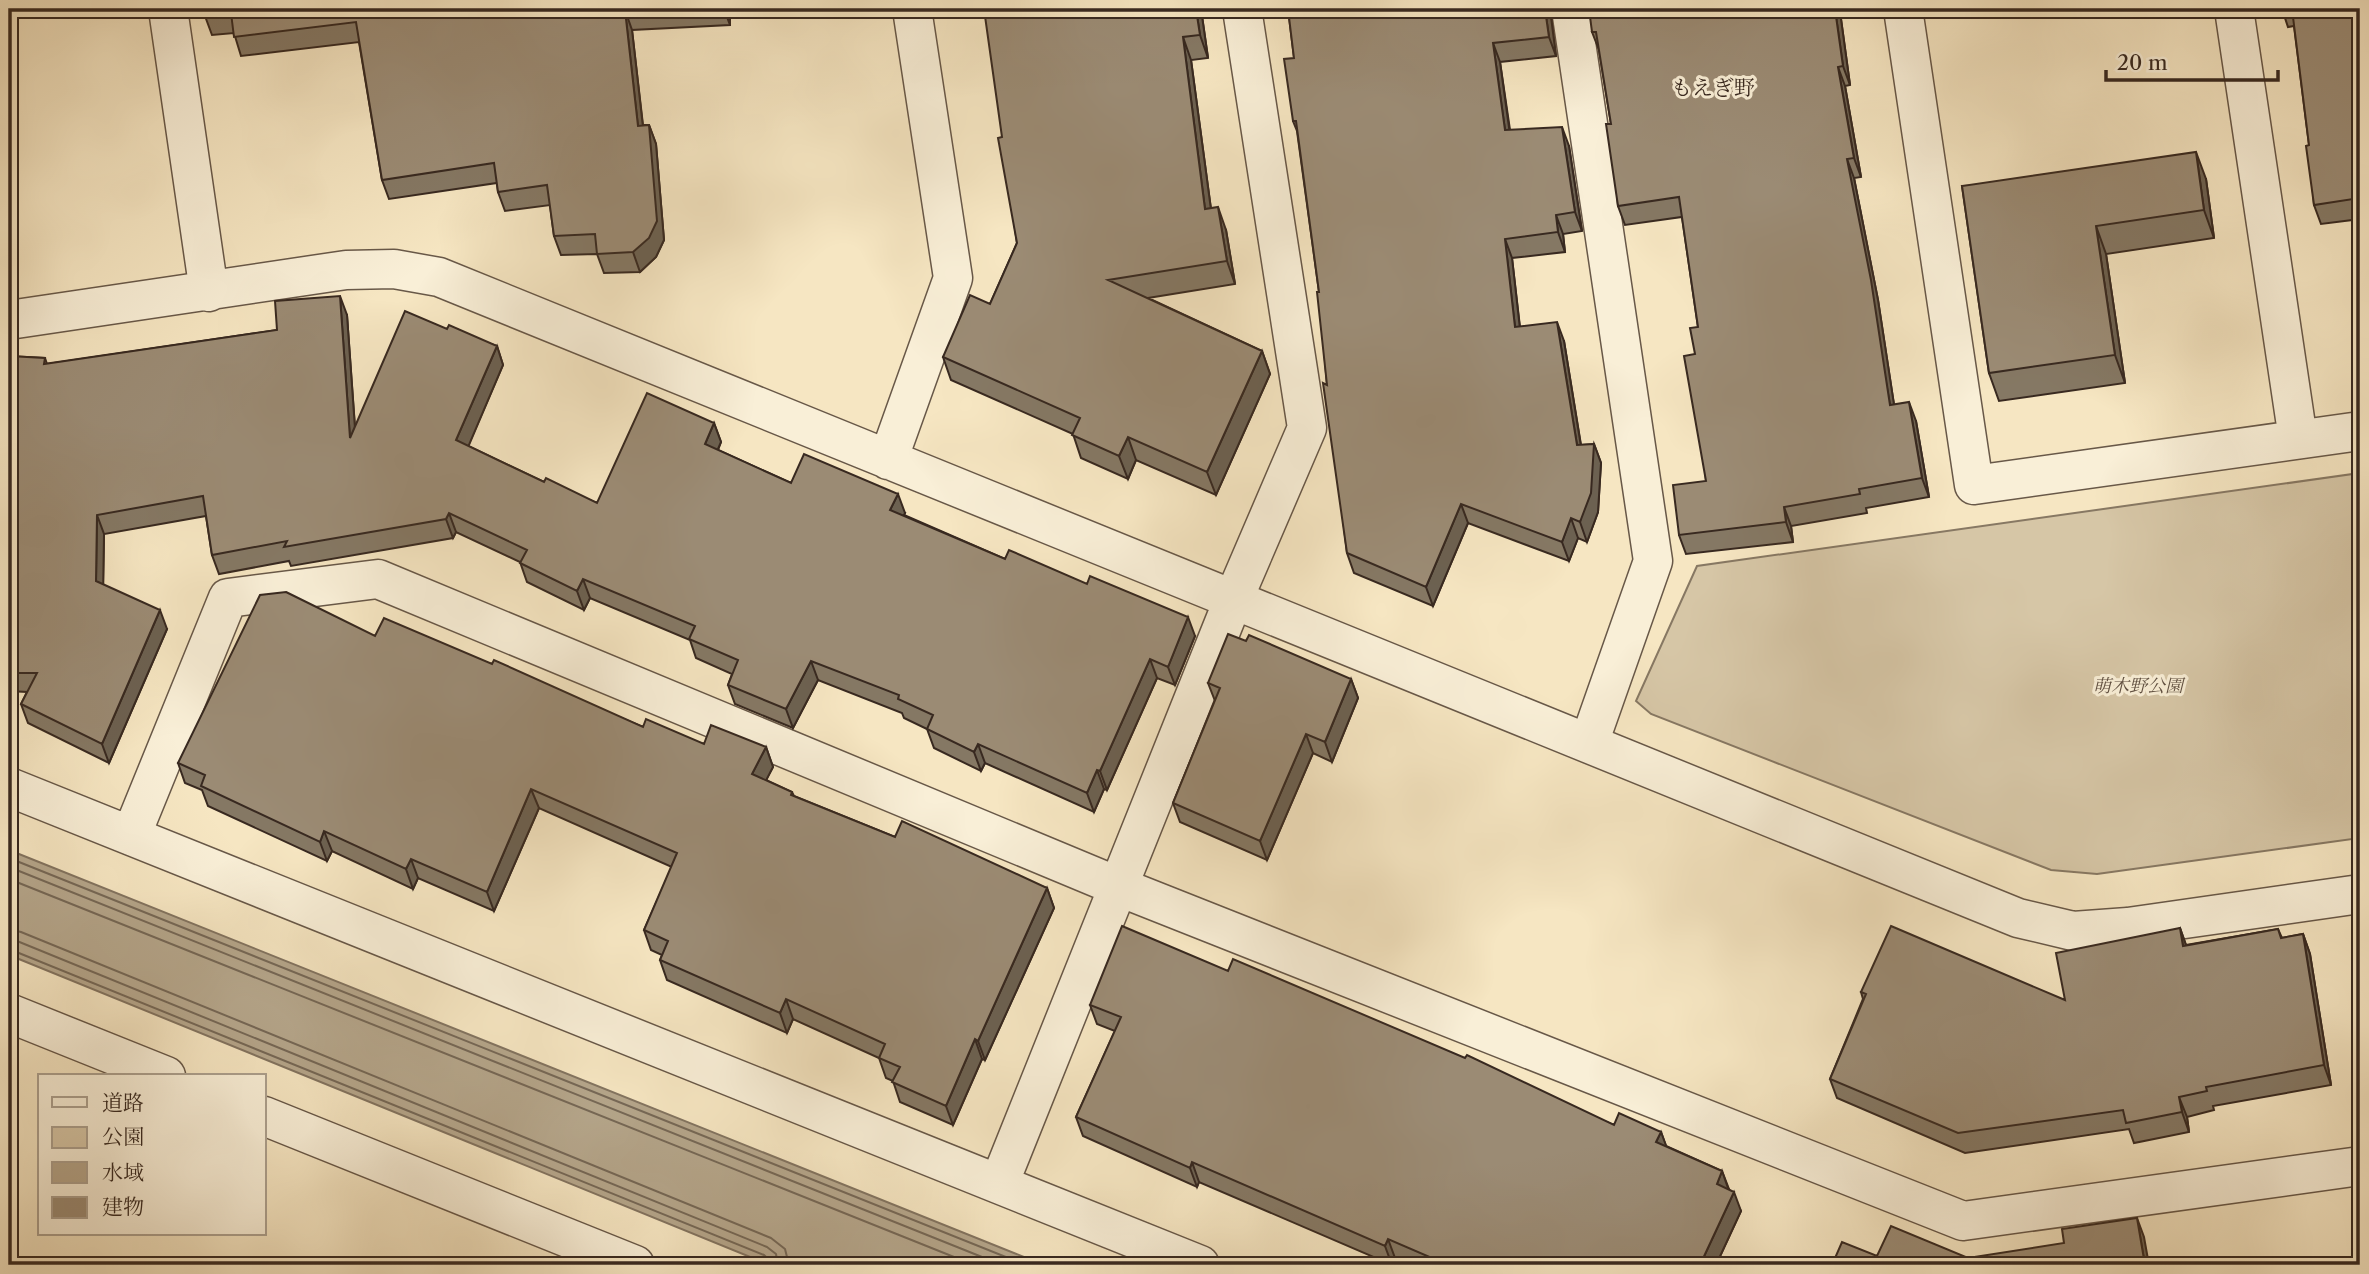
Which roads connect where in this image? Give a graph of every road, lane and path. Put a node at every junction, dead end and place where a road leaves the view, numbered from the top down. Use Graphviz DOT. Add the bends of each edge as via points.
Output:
graph roads {
  1 [pos="169,9"];
  2 [pos="912,9"];
  3 [pos="1242,9"];
  4 [pos="1571,9"];
  5 [pos="1903,9"];
  6 [pos="2234,9"];
  7 [pos="209,292"];
  8 [pos="9,320"];
  9 [pos="2360,431"];
  10 [pos="2298,439"];
  11 [pos="888,460"];
  12 [pos="1234,598"];
  13 [pos="1589,743"];
  14 [pos="9,787"];
  15 [pos="131,836"];
  16 [pos="1117,886"];
  17 [pos="2360,894"];
  18 [pos="9,1013"];
  19 [pos="161,1074"];
  20 [pos="266,1117"];
  21 [pos="2360,1166"];
  22 [pos="999,1184"];
  23 [pos="635,1265"];
  24 [pos="1200,1265"];
  1 -- 7 [label="street"];
  2 -- 11 [label="street" via="953,278"];
  3 -- 12 [label="street" via="1307,428"];
  4 -- 13 [label="street" via="1653,561"];
  5 -- 10 [label="street" via="1974,485"];
  6 -- 10 [label="street"];
  7 -- 8 [label="street"];
  7 -- 11 [label="street" via="346,270 394,269 439,277"];
  9 -- 10 [label="street"];
  11 -- 12 [label="street"];
  12 -- 13 [label="street"];
  12 -- 16 [label="street"];
  13 -- 17 [label="street" via="2018,918 2073,931"];
  14 -- 15 [label="street"];
  15 -- 16 [label="street" via="228,598 378,579"];
  15 -- 22 [label="street"];
  16 -- 21 [label="street" via="1963,1221"];
  16 -- 22 [label="street"];
  18 -- 19 [label="street"];
  20 -- 23 [label="street"];
  22 -- 24 [label="street"];
}
